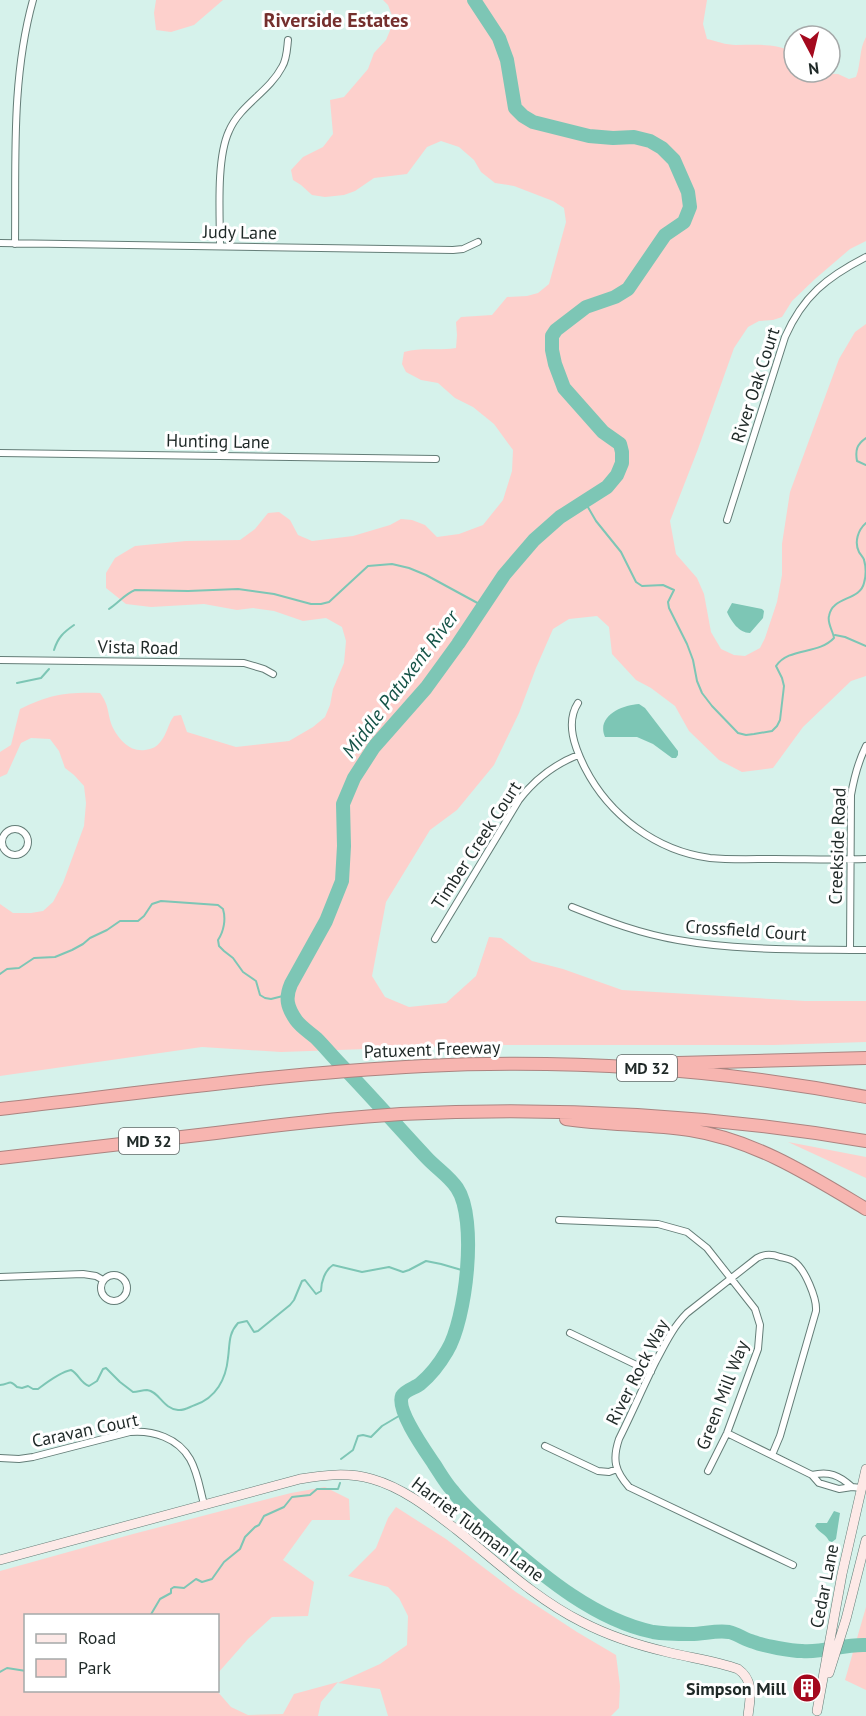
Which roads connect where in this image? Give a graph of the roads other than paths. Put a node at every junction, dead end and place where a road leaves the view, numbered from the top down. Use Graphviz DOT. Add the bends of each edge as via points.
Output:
graph roads {
  1 [pos="33,0"];
  2 [pos="288,40"];
  3 [pos="0,243"];
  4 [pos="478,243"];
  5 [pos="15,244"];
  6 [pos="220,246"];
  7 [pos="866,257"];
  8 [pos="0,453"];
  9 [pos="436,459"];
  10 [pos="728,519"];
  11 [pos="0,660"];
  12 [pos="273,674"];
  13 [pos="578,703"];
  14 [pos="866,746"];
  15 [pos="578,755"];
  16 [pos="2,833"];
  17 [pos="850,860"];
  18 [pos="866,860"];
  19 [pos="573,908"];
  20 [pos="435,939"];
  21 [pos="850,950"];
  22 [pos="866,950"];
  23 [pos="866,1058"];
  24 [pos="553,1064"];
  25 [pos="866,1097"];
  26 [pos="0,1109"];
  27 [pos="512,1112"];
  28 [pos="866,1141"];
  29 [pos="0,1158"];
  30 [pos="866,1209"];
  31 [pos="559,1220"];
  32 [pos="0,1277"];
  33 [pos="731,1278"];
  34 [pos="103,1280"];
  35 [pos="570,1333"];
  36 [pos="651,1372"];
  37 [pos="727,1433"];
  38 [pos="545,1446"];
  39 [pos="772,1455"];
  40 [pos="0,1458"];
  41 [pos="616,1469"];
  42 [pos="866,1469"];
  43 [pos="708,1471"];
  44 [pos="812,1475"];
  45 [pos="860,1488"];
  46 [pos="204,1504"];
  47 [pos="866,1540"];
  48 [pos="0,1560"];
  49 [pos="793,1565"];
  50 [pos="817,1714"];
  51 [pos="748,1716"];
  1 -- 5 [label="street" via="18,80"];
  2 -- 6 [label="street" via="282,68 229,130 222,163"];
  3 -- 5 [label="street, Judy Lane"];
  4 -- 6 [label="street, Judy Lane" via="453,250"];
  5 -- 6 [label="street, Judy Lane"];
  7 -- 10 [label="street, River Oak Court" via="820,285 793,320"];
  8 -- 9 [label="street, Hunting Lane"];
  11 -- 12 [label="street, Vista Road" via="244,663"];
  13 -- 15 [label="street" via="572,729"];
  14 -- 17 [label="street, Creekside Road" via="851,795"];
  15 -- 17 [label="street" via="591,781 613,809 643,833 675,849 709,858"];
  15 -- 20 [label="street, Timber Creek Court" via="552,767 519,800"];
  16 -- 16 [label="street" via="2,844 8,852 17,854 26,848 27,838 20,830"];
  17 -- 18 [label="street"];
  17 -- 21 [label="street, Creekside Road"];
  19 -- 21 [label="street, Crossfield Court" via="628,928 692,943 751,949"];
  21 -- 22 [label="street, Crossfield Court"];
  23 -- 24 [label="highway"];
  24 -- 25 [label="highway, Patuxent Freeway / MD 32" via="707,1072"];
  24 -- 26 [label="highway, Patuxent Freeway / MD 32" via="337,1072"];
  27 -- 28 [label="highway, MD 32" via="664,1116"];
  27 -- 29 [label="highway, MD 32" via="399,1114 297,1123"];
  27 -- 30 [label="highway" via="717,1136 789,1164"];
  31 -- 33 [label="street, Green Mill Way" via="658,1224 687,1232 707,1248"];
  32 -- 34 [label="street" via="83,1274"];
  33 -- 36 [label="street, River Rock Way" via="679,1322"];
  33 -- 37 [label="street, Green Mill Way" via="755,1309 760,1335"];
  33 -- 39 [label="street, River Rock Way" via="762,1255 776,1255 802,1269 816,1305"];
  34 -- 34 [label="street" via="112,1275 121,1277 127,1285 126,1294 118,1301 108,1301 100,1289"];
  35 -- 36 [label="street"];
  36 -- 41 [label="street, River Rock Way" via="615,1450"];
  37 -- 39 [label="street"];
  37 -- 43 [label="street, Green Mill Way"];
  38 -- 41 [label="street" via="598,1471"];
  39 -- 44 [label="street"];
  40 -- 46 [label="street, Caravan Court" via="33,1457 130,1432 152,1432 171,1440 186,1453"];
  41 -- 49 [label="street" via="630,1487"];
  42 -- 45 [label="street, Cedar Lane"];
  44 -- 45 [label="street" via="823,1472"];
  44 -- 45 [label="street" via="819,1483 839,1489"];
  45 -- 50 [label="street, Cedar Lane"];
  46 -- 48 [label="street, Harriet Tubman Lane"];
  46 -- 51 [label="street, Harriet Tubman Lane" via="319,1476 350,1475 388,1484 425,1505 534,1591 579,1621 641,1646 738,1669 749,1682"];
  47 -- 50 [label="street, Cedar Lane"];
}
